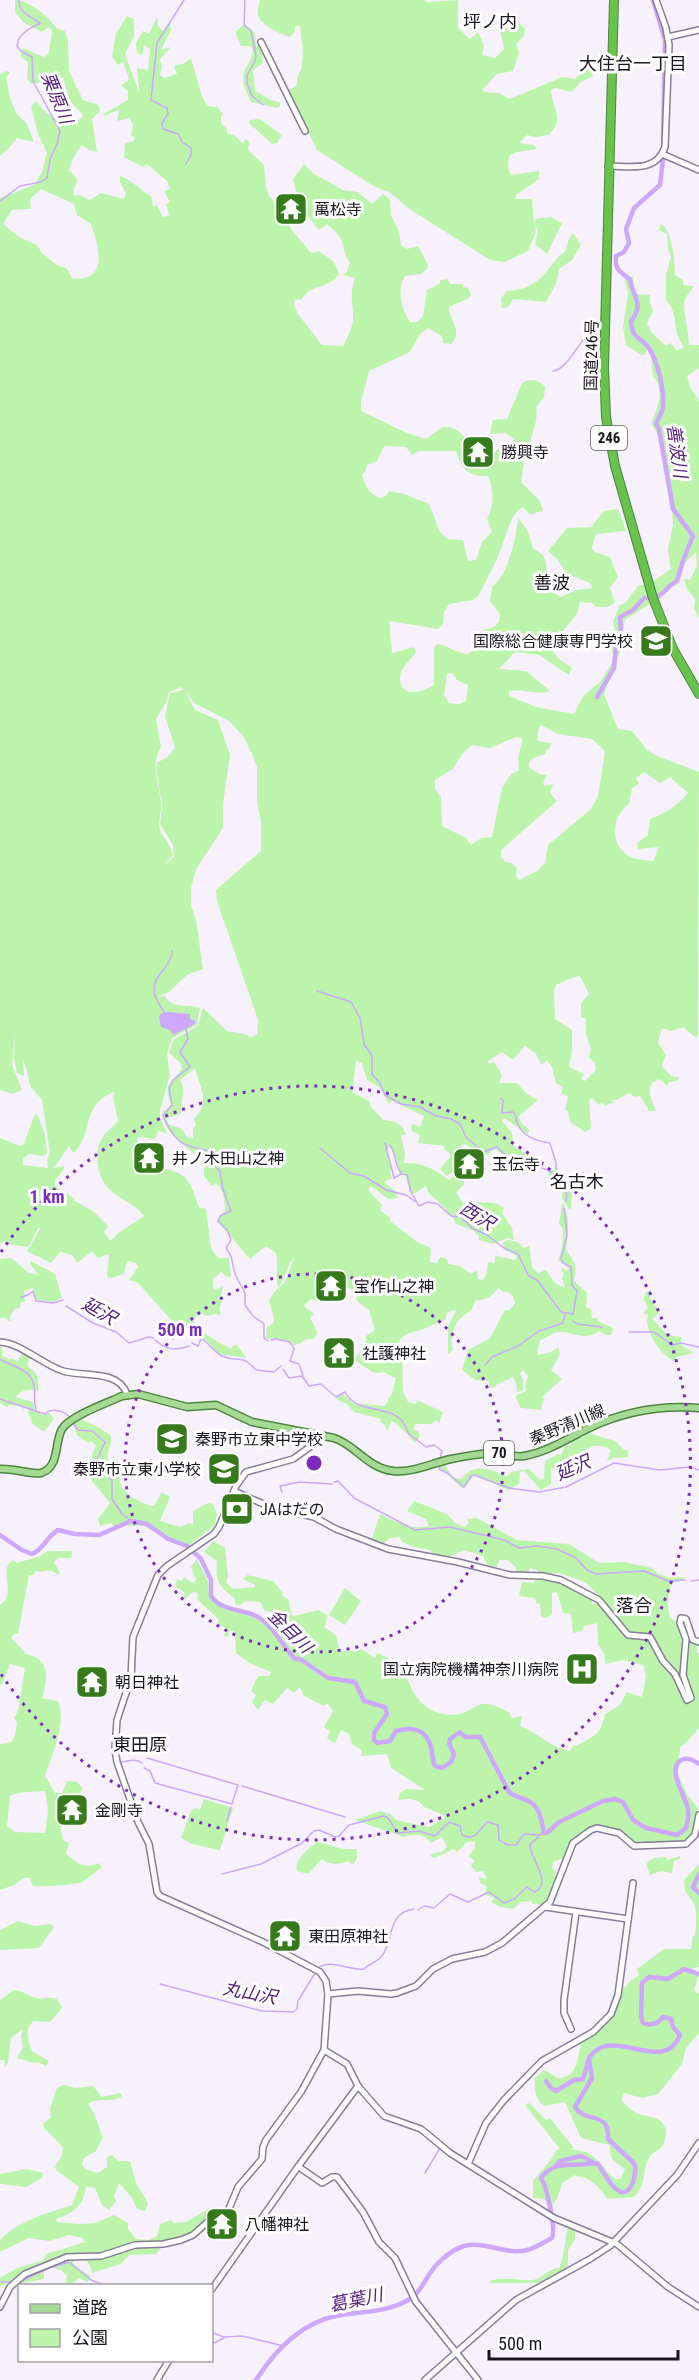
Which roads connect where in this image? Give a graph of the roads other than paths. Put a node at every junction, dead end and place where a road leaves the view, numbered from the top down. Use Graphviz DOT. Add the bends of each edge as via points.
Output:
graph roads {
  1 [pos="615,0"];
  2 [pos="656,0"];
  3 [pos="699,30"];
  4 [pos="668,37"];
  5 [pos="261,42"];
  6 [pos="305,131"];
  7 [pos="662,154"];
  8 [pos="609,166"];
  9 [pos="699,170"];
  10 [pos="699,694"];
  11 [pos="0,1342"];
  12 [pos="127,1394"];
  13 [pos="699,1408"];
  14 [pos="318,1436"];
  15 [pos="0,1469"];
  16 [pos="234,1491"];
  17 [pos="699,1642"];
  18 [pos="699,1815"];
  19 [pos="633,1883"];
  20 [pos="545,1907"];
  21 [pos="576,1912"];
  22 [pos="628,1919"];
  23 [pos="328,1994"];
  24 [pos="570,2029"];
  25 [pos="324,2050"];
  26 [pos="358,2086"];
  27 [pos="699,2143"];
  28 [pos="468,2164"];
  29 [pos="299,2167"];
  30 [pos="613,2242"];
  31 [pos="213,2288"];
  32 [pos="0,2307"];
  33 [pos="699,2307"];
  34 [pos="456,2353"];
  35 [pos="168,2362"];
  36 [pos="157,2380"];
  37 [pos="425,2380"];
  38 [pos="478,2380"];
  1 -- 8 [label="highway, 国道246号 / 246"];
  2 -- 4 [label="street"];
  3 -- 4 [label="street"];
  4 -- 7 [label="street" via="666,142"];
  5 -- 6 [label="street"];
  7 -- 8 [label="street" via="645,166"];
  7 -- 9 [label="street"];
  8 -- 10 [label="highway, 国道246号 / 246" via="604,368 608,434 657,611"];
  11 -- 12 [label="street" via="64,1371 111,1379"];
  12 -- 14 [label="main road, 秦野清川線 / 70" via="187,1407 216,1405 247,1420"];
  12 -- 15 [label="main road" via="72,1420 61,1430 53,1462 47,1470 38,1474"];
  13 -- 14 [label="main road, 秦野清川線 / 70" via="634,1412 524,1456 491,1453 402,1471 376,1466 340,1440"];
  14 -- 16 [label="street" via="293,1460 246,1472"];
  16 -- 17 [label="street" via="270,1507 314,1517 388,1549 568,1583 599,1600 628,1635 650,1637 687,1700 691,1698 683,1675 686,1642 680,1619 686,1619 692,1638"];
  16 -- 23 [label="street" via="217,1531 160,1571 155,1580 133,1637 130,1682 116,1725 117,1762 149,1844 157,1892 164,1900 265,1943 320,1972"];
  18 -- 20 [label="street" via="693,1839 680,1845 634,1846 619,1833 591,1830 573,1843 552,1899"];
  19 -- 22 [label="street"];
  20 -- 21 [label="street"];
  20 -- 23 [label="street" via="502,1943 486,1952 446,1962 414,1987 391,1994"];
  21 -- 22 [label="street"];
  21 -- 24 [label="street" via="564,2000"];
  22 -- 28 [label="street" via="618,1995 611,2014 593,2032 545,2059 504,2100 486,2122"];
  23 -- 25 [label="street"];
  25 -- 26 [label="street" via="347,2064"];
  25 -- 32 [label="street" via="301,2092 266,2140 262,2159 238,2187 228,2211 188,2238 130,2246 102,2256 64,2258 25,2274 13,2283"];
  26 -- 28 [label="street" via="384,2116 421,2129"];
  26 -- 29 [label="street"];
  27 -- 30 [label="street" via="677,2175"];
  28 -- 30 [label="street" via="546,2213"];
  29 -- 31 [label="street"];
  29 -- 34 [label="street" via="322,2183 337,2177 379,2242 395,2258 416,2302"];
  30 -- 33 [label="street"];
  30 -- 34 [label="street" via="516,2300"];
  34 -- 37 [label="street"];
  34 -- 38 [label="street"];
  35 -- 36 [label="street"];
}
